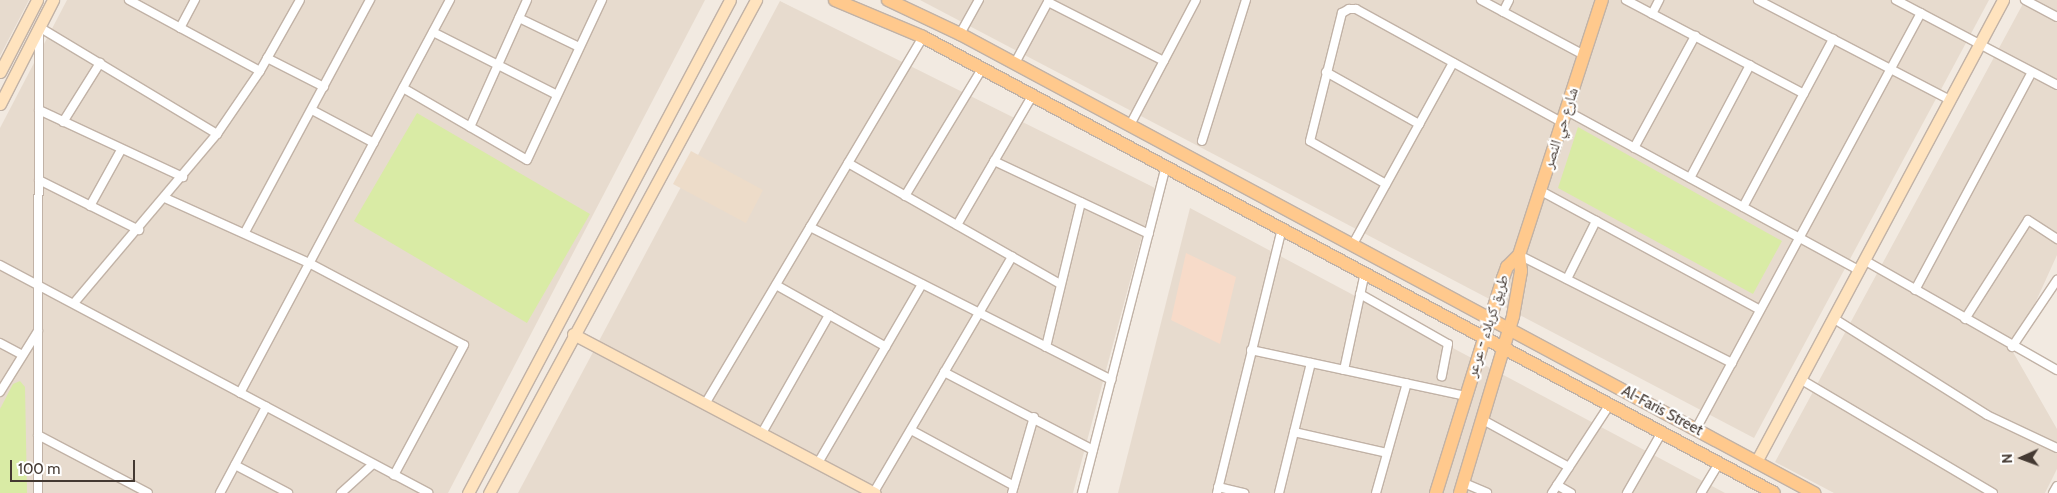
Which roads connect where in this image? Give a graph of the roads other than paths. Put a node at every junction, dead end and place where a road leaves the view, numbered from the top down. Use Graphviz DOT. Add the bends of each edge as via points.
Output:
graph roads {
  1 [pos="37,0"];
  2 [pos="53,0"];
  3 [pos="129,0"];
  4 [pos="195,0"];
  5 [pos="300,0"];
  6 [pos="370,0"];
  7 [pos="450,0"];
  8 [pos="526,0"];
  9 [pos="602,0"];
  10 [pos="730,0"];
  11 [pos="756,0"];
  12 [pos="835,0"];
  13 [pos="888,0"];
  14 [pos="979,0"];
  15 [pos="1185,0"];
  16 [pos="1246,0"];
  17 [pos="1481,0"];
  18 [pos="1509,0"];
  19 [pos="1602,0"];
  20 [pos="1626,0"];
  21 [pos="1659,0"];
  22 [pos="1758,0"];
  23 [pos="1896,0"];
  24 [pos="2003,0"];
  25 [pos="2025,0"];
  26 [pos="1049,1"];
  27 [pos="1195,2"];
  28 [pos="907,4"];
  29 [pos="1503,12"];
  30 [pos="1921,13"];
  31 [pos="1652,14"];
  32 [pos="722,15"];
  33 [pos="2057,17"];
  34 [pos="519,18"];
  35 [pos="39,27"];
  36 [pos="741,27"];
  37 [pos="180,28"];
  38 [pos="433,32"];
  39 [pos="960,34"];
  40 [pos="1695,36"];
  41 [pos="922,37"];
  42 [pos="1833,39"];
  43 [pos="1980,43"];
  44 [pos="579,47"];
  45 [pos="1584,55"];
  46 [pos="4,56"];
  47 [pos="267,58"];
  48 [pos="1164,61"];
  49 [pos="1453,63"];
  50 [pos="100,64"];
  51 [pos="1015,64"];
  52 [pos="498,65"];
  53 [pos="1750,65"];
  54 [pos="982,69"];
  55 [pos="1891,69"];
  56 [pos="0,72"];
  57 [pos="260,72"];
  58 [pos="1326,72"];
  59 [pos="2032,72"];
  60 [pos="2057,86"];
  61 [pos="324,87"];
  62 [pos="403,88"];
  63 [pos="1804,94"];
  64 [pos="557,95"];
  65 [pos="1032,96"];
  66 [pos="1950,100"];
  67 [pos="0,104"];
  68 [pos="39,110"];
  69 [pos="312,110"];
  70 [pos="1565,117"];
  71 [pos="62,122"];
  72 [pos="1419,124"];
  73 [pos="1130,125"];
  74 [pos="470,126"];
  75 [pos="217,134"];
  76 [pos="1202,141"];
  77 [pos="374,143"];
  78 [pos="1634,148"];
  79 [pos="121,150"];
  80 [pos="994,161"];
  81 [pos="848,163"];
  82 [pos="1166,166"];
  83 [pos="183,177"];
  84 [pos="1690,178"];
  85 [pos="39,180"];
  86 [pos="1386,184"];
  87 [pos="1541,191"];
  88 [pos="905,196"];
  89 [pos="166,198"];
  90 [pos="1080,202"];
  91 [pos="90,206"];
  92 [pos="1743,207"];
  93 [pos="1596,220"];
  94 [pos="957,225"];
  95 [pos="810,227"];
  96 [pos="1282,228"];
  97 [pos="139,230"];
  98 [pos="245,232"];
  99 [pos="1149,234"];
  100 [pos="1800,238"];
  101 [pos="2057,238"];
  102 [pos="1353,244"];
  103 [pos="1519,255"];
  104 [pos="1012,257"];
  105 [pos="310,263"];
  106 [pos="0,265"];
  107 [pos="1862,265"];
  108 [pos="1365,272"];
  109 [pos="1567,279"];
  110 [pos="2057,280"];
  111 [pos="38,284"];
  112 [pos="922,284"];
  113 [pos="1060,284"];
  114 [pos="776,285"];
  115 [pos="1434,287"];
  116 [pos="1915,290"];
  117 [pos="1360,294"];
  118 [pos="74,303"];
  119 [pos="1423,303"];
  120 [pos="1760,310"];
  121 [pos="979,313"];
  122 [pos="829,314"];
  123 [pos="1490,318"];
  124 [pos="1833,318"];
  125 [pos="1965,319"];
  126 [pos="1459,323"];
  127 [pos="1510,329"];
  128 [pos="38,331"];
  129 [pos="574,334"];
  130 [pos="1484,336"];
  131 [pos="0,343"];
  132 [pos="886,347"];
  133 [pos="1046,347"];
  134 [pos="2012,347"];
  135 [pos="1505,348"];
  136 [pos="1546,348"];
  137 [pos="1251,350"];
  138 [pos="21,354"];
  139 [pos="1530,361"];
  140 [pos="1311,363"];
  141 [pos="1732,363"];
  142 [pos="1476,364"];
  143 [pos="1499,367"];
  144 [pos="1344,370"];
  145 [pos="2057,370"];
  146 [pos="944,372"];
  147 [pos="1442,376"];
  148 [pos="528,380"];
  149 [pos="1111,380"];
  150 [pos="1800,380"];
  151 [pos="1407,383"];
  152 [pos="545,388"];
  153 [pos="0,392"];
  154 [pos="240,393"];
  155 [pos="1465,396"];
  156 [pos="516,403"];
  157 [pos="706,404"];
  158 [pos="1610,404"];
  159 [pos="266,407"];
  160 [pos="532,412"];
  161 [pos="1034,417"];
  162 [pos="1483,420"];
  163 [pos="1696,429"];
  164 [pos="910,430"];
  165 [pos="1294,432"];
  166 [pos="1662,432"];
  167 [pos="762,433"];
  168 [pos="38,435"];
  169 [pos="2057,448"];
  170 [pos="1093,450"];
  171 [pos="1388,453"];
  172 [pos="1756,462"];
  173 [pos="818,463"];
  174 [pos="1719,463"];
  175 [pos="235,464"];
  176 [pos="373,464"];
  177 [pos="1569,467"];
  178 [pos="394,475"];
  179 [pos="1557,485"];
  180 [pos="2057,486"];
  181 [pos="1462,488"];
  182 [pos="1013,490"];
  183 [pos="1217,490"];
  184 [pos="870,492"];
  185 [pos="38,493"];
  186 [pos="148,493"];
  187 [pos="220,493"];
  188 [pos="288,493"];
  189 [pos="341,493"];
  190 [pos="428,493"];
  191 [pos="468,493"];
  192 [pos="489,493"];
  193 [pos="1082,493"];
  194 [pos="1244,493"];
  195 [pos="1279,493"];
  196 [pos="1376,493"];
  197 [pos="1436,493"];
  198 [pos="1487,493"];
  199 [pos="1552,493"];
  200 [pos="1571,493"];
  201 [pos="1627,493"];
  202 [pos="1701,493"];
  203 [pos="1774,493"];
  204 [pos="1814,493"];
  205 [pos="1993,493"];
  206 [pos="2052,493"];
  1 -- 46 [label="main road"];
  2 -- 35 [label="main road"];
  3 -- 37 [label="street"];
  4 -- 37 [label="street"];
  5 -- 47 [label="street"];
  6 -- 61 [label="street"];
  7 -- 38 [label="street"];
  8 -- 34 [label="street"];
  9 -- 44 [label="street"];
  10 -- 32 [label="main road"];
  11 -- 36 [label="main road"];
  12 -- 41 [label="main road, Al-Faris Street"];
  13 -- 28 [label="main road, Al-Faris Street"];
  14 -- 39 [label="street"];
  15 -- 27 [label="street"];
  16 -- 76 [label="street"];
  17 -- 29 [label="street"];
  18 -- 29 [label="street"];
  19 -- 45 [label="main road, شارع حي النصر"];
  20 -- 31 [label="street"];
  21 -- 31 [label="street"];
  22 -- 42 [label="street"];
  23 -- 30 [label="street"];
  24 -- 43 [label="main road"];
  25 -- 33 [label="street"];
  26 -- 48 [label="street"];
  26 -- 51 [label="street"];
  27 -- 48 [label="street"];
  28 -- 39 [label="main road, Al-Faris Street"];
  29 -- 45 [label="street"];
  30 -- 43 [label="street"];
  30 -- 55 [label="street"];
  31 -- 40 [label="street"];
  32 -- 36 [label="main road" via="734,16"];
  32 -- 148 [label="main road"];
  34 -- 44 [label="street"];
  34 -- 52 [label="street"];
  35 -- 50 [label="street"];
  35 -- 67 [label="main road"];
  35 -- 68 [label="street"];
  36 -- 129 [label="main road"];
  37 -- 57 [label="street"];
  38 -- 52 [label="street"];
  38 -- 62 [label="street"];
  39 -- 51 [label="main road, Al-Faris Street"];
  40 -- 53 [label="street"];
  40 -- 78 [label="street"];
  41 -- 54 [label="main road, Al-Faris Street"];
  41 -- 81 [label="street"];
  42 -- 55 [label="street"];
  42 -- 63 [label="street"];
  43 -- 59 [label="street"];
  43 -- 66 [label="main road"];
  44 -- 64 [label="street"];
  45 -- 70 [label="main road, شارع حي النصر"];
  46 -- 56 [label="main road"];
  47 -- 57 [label="street"];
  47 -- 61 [label="street"];
  48 -- 73 [label="street"];
  49 -- 58 [label="street" via="1356,9 1349,9 1342,13"];
  49 -- 70 [label="street"];
  49 -- 72 [label="street"];
  50 -- 71 [label="street"];
  50 -- 75 [label="street"];
  51 -- 73 [label="main road, Al-Faris Street"];
  52 -- 64 [label="street"];
  52 -- 74 [label="street"];
  53 -- 63 [label="street"];
  53 -- 84 [label="street"];
  54 -- 65 [label="main road, Al-Faris Street"];
  54 -- 88 [label="street"];
  55 -- 66 [label="street"];
  55 -- 100 [label="street"];
  57 -- 75 [label="street"];
  58 -- 72 [label="street"];
  58 -- 86 [label="street" via="1310,140"];
  59 -- 60 [label="street"];
  59 -- 116 [label="street"];
  61 -- 69 [label="street"];
  62 -- 74 [label="street"];
  62 -- 77 [label="street"];
  63 -- 92 [label="street"];
  64 -- 74 [label="street" via="527,160"];
  65 -- 80 [label="street"];
  65 -- 82 [label="main road, Al-Faris Street"];
  66 -- 107 [label="main road"];
  68 -- 71 [label="street"];
  68 -- 85 [label="street"];
  69 -- 77 [label="street"];
  69 -- 98 [label="street"];
  70 -- 78 [label="street"];
  70 -- 87 [label="main road, شارع حي النصر"];
  71 -- 79 [label="street"];
  72 -- 86 [label="street"];
  73 -- 102 [label="main road, Al-Faris Street"];
  75 -- 83 [label="street"];
  77 -- 105 [label="street"];
  78 -- 84 [label="street"];
  79 -- 83 [label="street"];
  79 -- 91 [label="street"];
  80 -- 90 [label="street"];
  80 -- 94 [label="street"];
  81 -- 88 [label="street"];
  81 -- 95 [label="street"];
  82 -- 96 [label="main road, Al-Faris Street"];
  82 -- 99 [label="street"];
  83 -- 89 [label="street"];
  84 -- 92 [label="street"];
  85 -- 91 [label="street"];
  85 -- 111 [label="street"];
  86 -- 102 [label="street"];
  87 -- 93 [label="street"];
  87 -- 103 [label="main road, شارع حي النصر"];
  88 -- 94 [label="street"];
  89 -- 97 [label="street"];
  89 -- 98 [label="street"];
  90 -- 99 [label="street"];
  90 -- 113 [label="street"];
  91 -- 97 [label="street"];
  92 -- 100 [label="street"];
  93 -- 109 [label="street"];
  93 -- 120 [label="street"];
  94 -- 104 [label="street"];
  95 -- 112 [label="street"];
  95 -- 114 [label="street"];
  96 -- 108 [label="main road, Al-Faris Street"];
  96 -- 137 [label="street"];
  97 -- 118 [label="street"];
  98 -- 105 [label="street"];
  99 -- 149 [label="street"];
  100 -- 107 [label="street"];
  100 -- 120 [label="street"];
  101 -- 125 [label="street" via="2028,220"];
  102 -- 115 [label="main road, Al-Faris Street"];
  103 -- 109 [label="street"];
  103 -- 123 [label="main road, طريق كربلاء - عرعر" via="1507,267"];
  103 -- 127 [label="main road, طريق كربلاء - عرعر" via="1522,271"];
  104 -- 113 [label="street"];
  104 -- 121 [label="street"];
  105 -- 154 [label="street"];
  105 -- 178 [label="street" via="464,345"];
  106 -- 111 [label="street"];
  107 -- 116 [label="street"];
  107 -- 124 [label="main road"];
  108 -- 117 [label="street"];
  108 -- 119 [label="main road, Al-Faris Street"];
  109 -- 141 [label="street"];
  110 -- 134 [label="street"];
  111 -- 118 [label="street"];
  111 -- 128 [label="street"];
  112 -- 121 [label="street"];
  112 -- 132 [label="street"];
  113 -- 133 [label="street"];
  114 -- 122 [label="street"];
  114 -- 157 [label="street"];
  115 -- 119 [label="main road" via="1438,294 1435,302"];
  115 -- 123 [label="main road, Al-Faris Street"];
  116 -- 125 [label="street"];
  117 -- 144 [label="street"];
  117 -- 147 [label="street" via="1448,344"];
  118 -- 154 [label="street"];
  119 -- 126 [label="main road, Al-Faris Street"];
  120 -- 141 [label="street"];
  121 -- 133 [label="street"];
  121 -- 146 [label="street"];
  122 -- 132 [label="street"];
  122 -- 167 [label="street"];
  123 -- 127 [label="main road, Al-Faris Street"];
  123 -- 130 [label="main road, طريق كربلاء - عرعر"];
  124 -- 150 [label="main road"];
  124 -- 169 [label="street" via="1987,415"];
  125 -- 134 [label="street"];
  126 -- 130 [label="main road, Al-Faris Street"];
  126 -- 142 [label="main road" via="1472,339"];
  127 -- 135 [label="main road, طريق كربلاء - عرعر"];
  127 -- 136 [label="main road, Al-Faris Street"];
  128 -- 138 [label="street"];
  128 -- 168 [label="street"];
  129 -- 152 [label="main road"];
  129 -- 157 [label="main road"];
  130 -- 135 [label="main road, Al-Faris Street"];
  130 -- 142 [label="main road, طريق كربلاء - عرعر"];
  131 -- 138 [label="street"];
  132 -- 173 [label="street"];
  133 -- 149 [label="street"];
  134 -- 145 [label="street"];
  135 -- 139 [label="main road, Al-Faris Street"];
  135 -- 143 [label="main road, طريق كربلاء - عرعر"];
  136 -- 139 [label="main road" via="1533,351"];
  136 -- 163 [label="main road, Al-Faris Street"];
  137 -- 140 [label="street"];
  137 -- 183 [label="street"];
  138 -- 153 [label="street"];
  139 -- 143 [label="main road" via="1510,358"];
  139 -- 158 [label="main road, Al-Faris Street"];
  140 -- 144 [label="street"];
  140 -- 165 [label="street"];
  141 -- 163 [label="street"];
  142 -- 155 [label="main road, طريق كربلاء - عرعر"];
  143 -- 162 [label="main road, طريق كربلاء - عرعر"];
  144 -- 151 [label="street"];
  146 -- 161 [label="street"];
  146 -- 164 [label="street"];
  148 -- 152 [label="main road" via="533,387"];
  148 -- 156 [label="main road"];
  149 -- 170 [label="street"];
  150 -- 172 [label="main road"];
  150 -- 205 [label="street"];
  151 -- 155 [label="street"];
  151 -- 171 [label="street"];
  152 -- 160 [label="main road"];
  154 -- 159 [label="street"];
  155 -- 197 [label="main road, طريق كربلاء - عرعر"];
  156 -- 160 [label="main road" via="526,404"];
  156 -- 191 [label="main road"];
  157 -- 167 [label="main road"];
  158 -- 166 [label="main road, Al-Faris Street"];
  158 -- 177 [label="street"];
  159 -- 175 [label="street"];
  159 -- 176 [label="street"];
  160 -- 192 [label="main road"];
  161 -- 170 [label="street"];
  161 -- 182 [label="street"];
  162 -- 177 [label="street"];
  162 -- 181 [label="main road, طريق كربلاء - عرعر"];
  163 -- 172 [label="main road, Al-Faris Street"];
  164 -- 182 [label="street"];
  164 -- 184 [label="street"];
  165 -- 171 [label="street"];
  165 -- 195 [label="street"];
  166 -- 174 [label="main road, Al-Faris Street"];
  166 -- 201 [label="street"];
  167 -- 173 [label="main road"];
  168 -- 185 [label="street"];
  168 -- 186 [label="street"];
  170 -- 193 [label="street"];
  171 -- 196 [label="street"];
  172 -- 204 [label="main road, Al-Faris Street"];
  173 -- 184 [label="main road"];
  174 -- 202 [label="street"];
  174 -- 203 [label="main road, Al-Faris Street"];
  175 -- 187 [label="street"];
  175 -- 188 [label="street"];
  176 -- 178 [label="street"];
  176 -- 189 [label="street"];
  177 -- 179 [label="street"];
  178 -- 190 [label="street"];
  179 -- 199 [label="street"];
  179 -- 200 [label="street"];
  180 -- 206 [label="street"];
  181 -- 198 [label="street"];
  183 -- 194 [label="street"];
}
